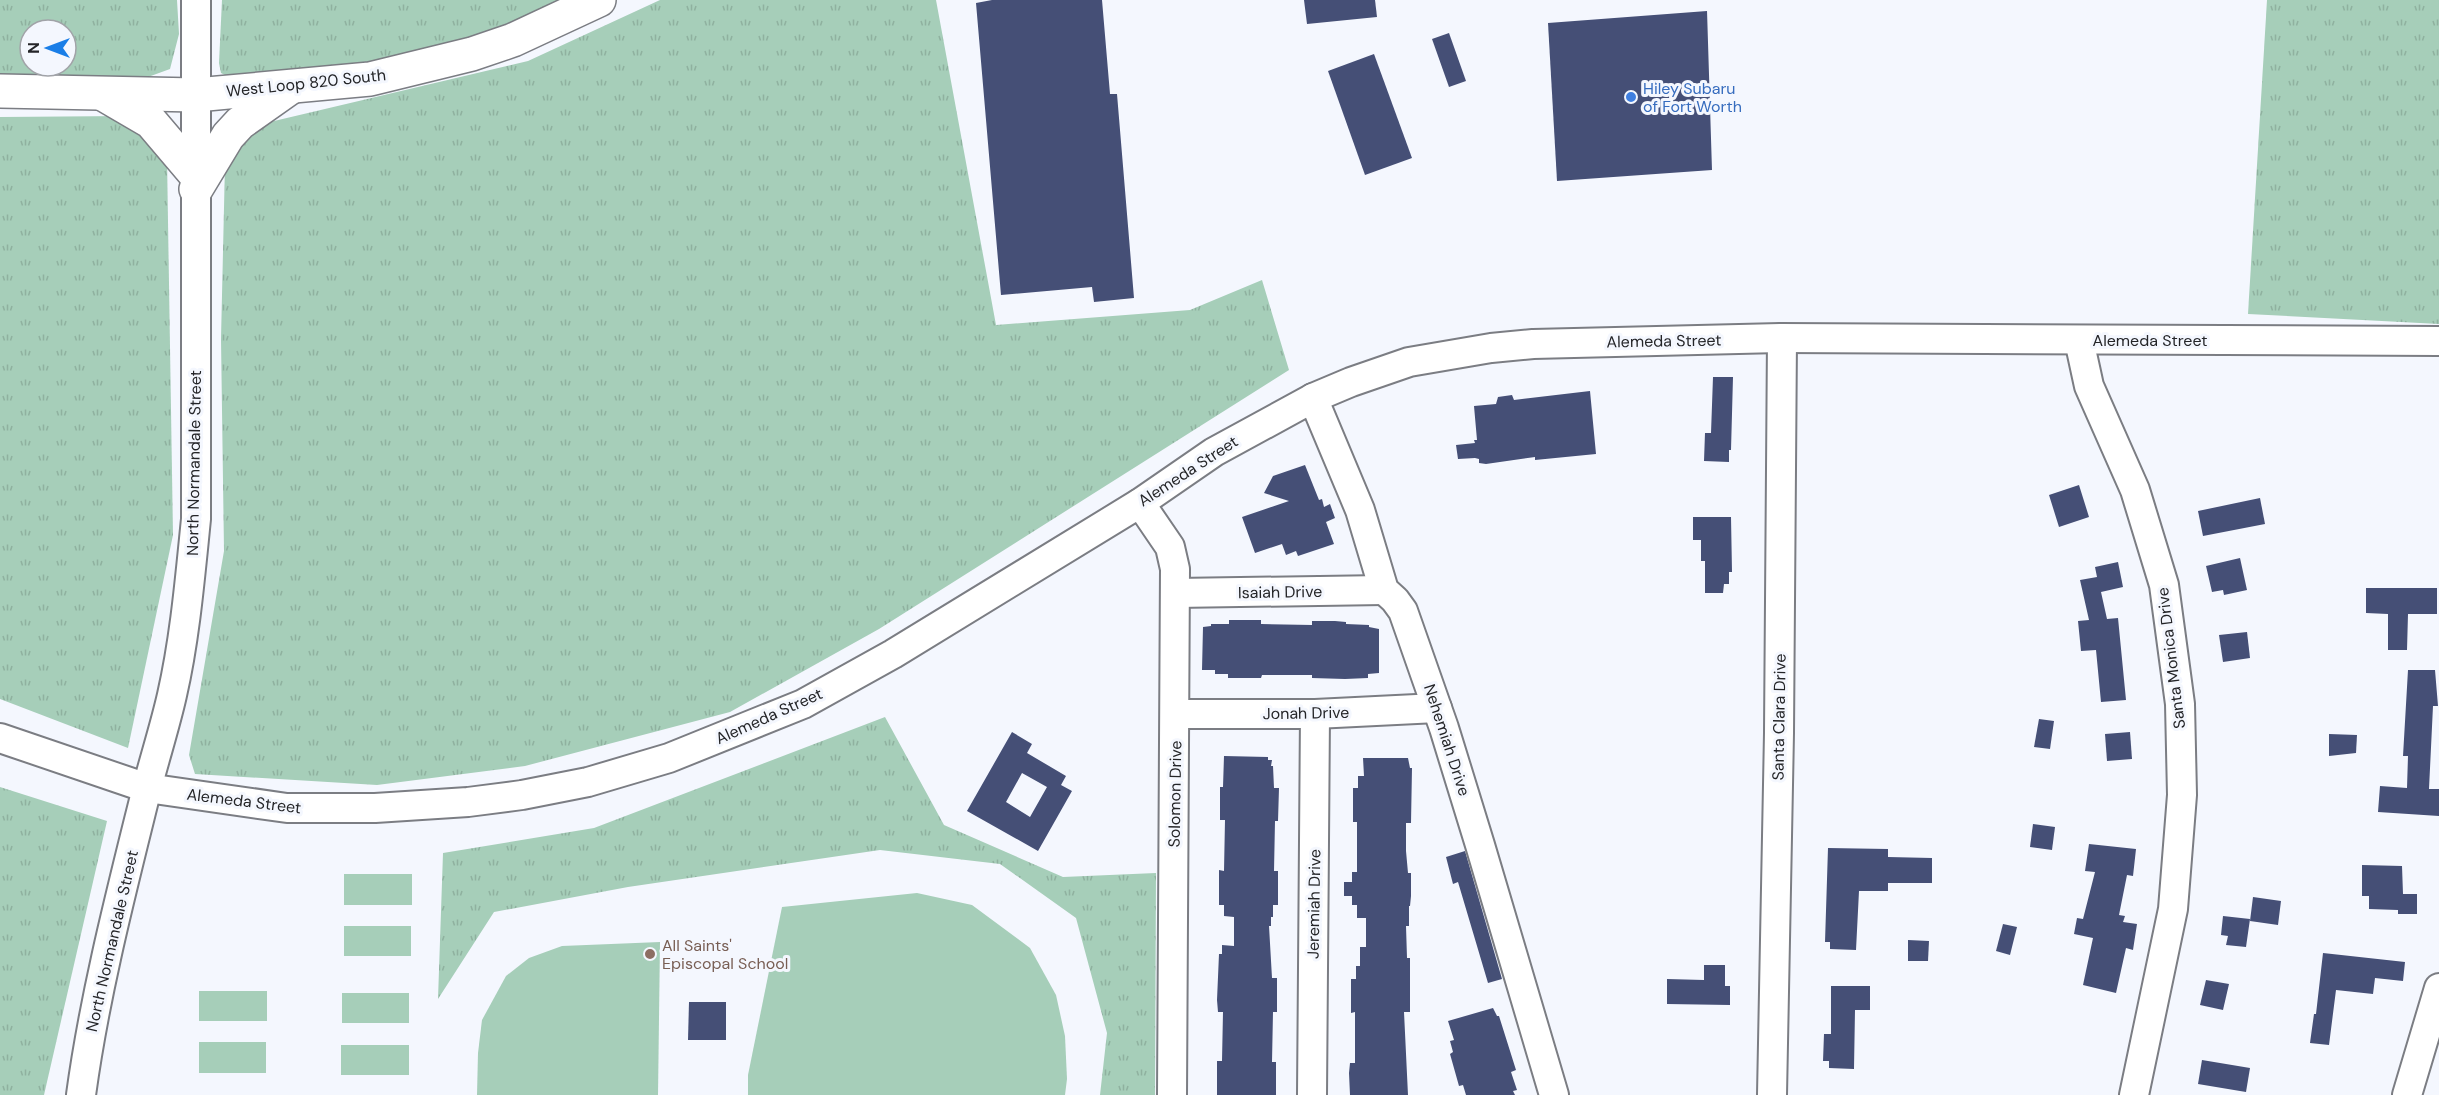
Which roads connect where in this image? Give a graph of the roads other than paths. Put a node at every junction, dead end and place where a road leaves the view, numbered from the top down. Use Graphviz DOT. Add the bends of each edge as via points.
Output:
graph roads {
  1 [pos="196,0"];
  2 [pos="599,0"];
  3 [pos="292,86"];
  4 [pos="0,91"];
  5 [pos="102,93"];
  6 [pos="196,95"];
  7 [pos="196,182"];
  8 [pos="1782,338"];
  9 [pos="2079,340"];
  10 [pos="2439,341"];
  11 [pos="1313,398"];
  12 [pos="1140,503"];
  13 [pos="1384,590"];
  14 [pos="1176,593"];
  15 [pos="1437,708"];
  16 [pos="1176,714"];
  17 [pos="1315,714"];
  18 [pos="0,738"];
  19 [pos="147,788"];
  20 [pos="2439,988"];
  21 [pos="81,1095"];
  22 [pos="1172,1095"];
  23 [pos="1312,1095"];
  24 [pos="1554,1095"];
  25 [pos="1772,1095"];
  26 [pos="2134,1095"];
  27 [pos="2407,1095"];
  1 -- 6 [label="street, North Normandale Street"];
  2 -- 3 [label="main road, West Loop 820 South" via="513,40 472,54 370,79"];
  3 -- 6 [label="main road, West Loop 820 South"];
  3 -- 7 [label="main road" via="240,123"];
  4 -- 5 [label="main road, West Loop 820 South"];
  5 -- 6 [label="main road, West Loop 820 South"];
  5 -- 7 [label="main road" via="151,122"];
  6 -- 7 [label="street, North Normandale Street"];
  7 -- 19 [label="street, North Normandale Street" via="196,519 172,694"];
  8 -- 9 [label="street, Alemeda Street"];
  8 -- 11 [label="street, Alemeda Street" via="1491,348 1409,362"];
  8 -- 25 [label="street, Santa Clara Drive"];
  9 -- 10 [label="street, Alemeda Street"];
  9 -- 26 [label="street, Santa Monica Drive" via="2089,386 2135,490 2164,585 2180,704 2182,795 2173,909"];
  11 -- 12 [label="street, Alemeda Street" via="1214,452"];
  11 -- 13 [label="street, Nehemiah Drive" via="1360,510"];
  12 -- 14 [label="street, Solomon Drive" via="1170,547"];
  12 -- 19 [label="street, Alemeda Street" via="893,654 803,704 669,758 588,782 468,802 375,808 287,808"];
  13 -- 14 [label="street, Isaiah Drive"];
  13 -- 15 [label="street, Nehemiah Drive" via="1403,611"];
  14 -- 16 [label="street, Solomon Drive"];
  15 -- 17 [label="street, Jonah Drive"];
  15 -- 24 [label="street, Nehemiah Drive"];
  16 -- 17 [label="street, Jonah Drive"];
  16 -- 22 [label="street, Solomon Drive"];
  17 -- 23 [label="street, Jeremiah Drive"];
  18 -- 19 [label="street, Alemeda Street"];
  19 -- 21 [label="street, North Normandale Street" via="100,991"];
  20 -- 27 [label="street"];
}
